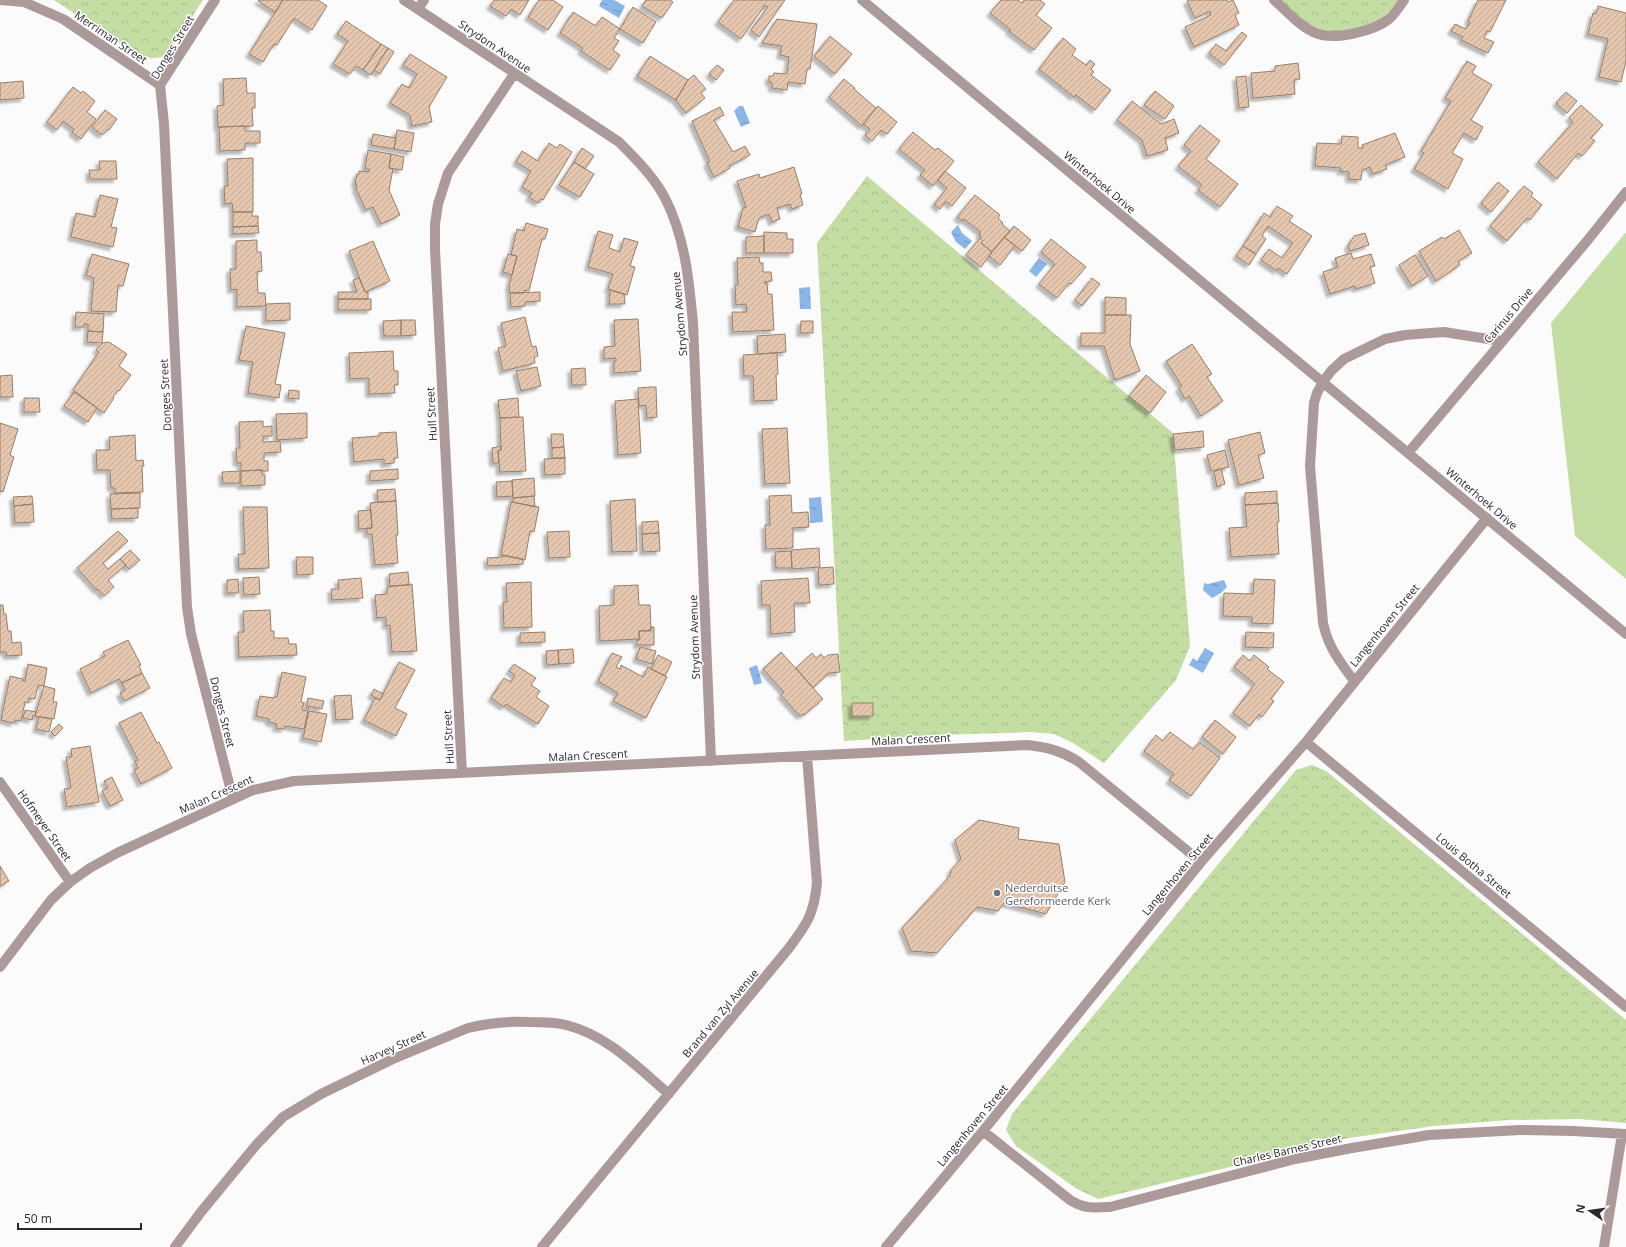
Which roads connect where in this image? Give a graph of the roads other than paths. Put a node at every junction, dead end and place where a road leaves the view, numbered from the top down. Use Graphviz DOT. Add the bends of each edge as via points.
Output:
graph roads {
  1 [pos="0,0"];
  2 [pos="215,0"];
  3 [pos="404,0"];
  4 [pos="424,0"];
  5 [pos="862,0"];
  6 [pos="1274,0"];
  7 [pos="1404,0"];
  8 [pos="418,9"];
  9 [pos="514,74"];
  10 [pos="160,85"];
  11 [pos="1626,192"];
  12 [pos="1501,341"];
  13 [pos="1323,382"];
  14 [pos="1408,453"];
  15 [pos="1487,518"];
  16 [pos="1626,634"];
  17 [pos="1354,681"];
  18 [pos="1306,742"];
  19 [pos="807,756"];
  20 [pos="711,761"];
  21 [pos="462,774"];
  22 [pos="0,782"];
  23 [pos="233,799"];
  24 [pos="1201,862"];
  25 [pos="70,882"];
  26 [pos="0,967"];
  27 [pos="1626,1007"];
  28 [pos="668,1094"];
  29 [pos="983,1131"];
  30 [pos="1624,1134"];
  31 [pos="175,1247"];
  32 [pos="542,1247"];
  33 [pos="886,1247"];
  34 [pos="1604,1247"];
  1 -- 10 [label="street, Merriman Street" via="24,2 63,19"];
  2 -- 10 [label="street, Donges Street"];
  3 -- 8 [label="street, Strydom Avenue"];
  4 -- 8 [label="street"];
  5 -- 13 [label="street, Winterhoek Drive"];
  6 -- 7 [label="street" via="1306,27 1319,34 1337,35 1358,34 1374,28 1389,19"];
  8 -- 9 [label="street, Strydom Avenue"];
  9 -- 20 [label="street, Strydom Avenue" via="619,142 639,162 665,198 683,244 693,323"];
  9 -- 21 [label="street, Hull Street" via="448,173 438,204 435,224"];
  10 -- 23 [label="street, Donges Street" via="187,607 191,634"];
  11 -- 12 [label="street, Carinus Drive"];
  12 -- 13 [label="street" via="1444,332 1385,339 1344,360"];
  12 -- 14 [label="street, Carinus Drive"];
  13 -- 14 [label="street, Winterhoek Drive"];
  13 -- 17 [label="street" via="1314,403 1310,466 1321,606 1326,638 1332,652"];
  14 -- 15 [label="street, Winterhoek Drive"];
  15 -- 16 [label="street, Winterhoek Drive"];
  15 -- 17 [label="street, Langenhoven Street"];
  17 -- 18 [label="street, Langenhoven Street"];
  18 -- 24 [label="street, Langenhoven Street"];
  18 -- 27 [label="street, Louis Botha Street"];
  19 -- 20 [label="street, Malan Crescent"];
  19 -- 24 [label="street, Malan Crescent" via="1048,747 1079,762"];
  19 -- 28 [label="street, Brand van Zyl Avenue" via="817,883 815,902 809,920 789,948"];
  20 -- 21 [label="street, Malan Crescent"];
  21 -- 23 [label="street, Malan Crescent" via="294,781 253,790"];
  22 -- 25 [label="street, Hofmeyer Street"];
  23 -- 25 [label="street, Malan Crescent" via="117,853"];
  24 -- 29 [label="street, Langenhoven Street"];
  25 -- 26 [label="street, Malan Crescent" via="51,900"];
  28 -- 31 [label="street, Harvey Street" via="599,1038 565,1024 500,1022 468,1028 393,1059 321,1094 283,1117 257,1144"];
  28 -- 32 [label="street, Brand van Zyl Avenue"];
  29 -- 30 [label="street, Charles Barnes Street" via="1070,1200 1081,1206 1097,1208 1110,1208 1295,1159 1429,1135 1520,1130"];
  29 -- 33 [label="street, Langenhoven Street"];
  30 -- 34 [label="street"];
}
